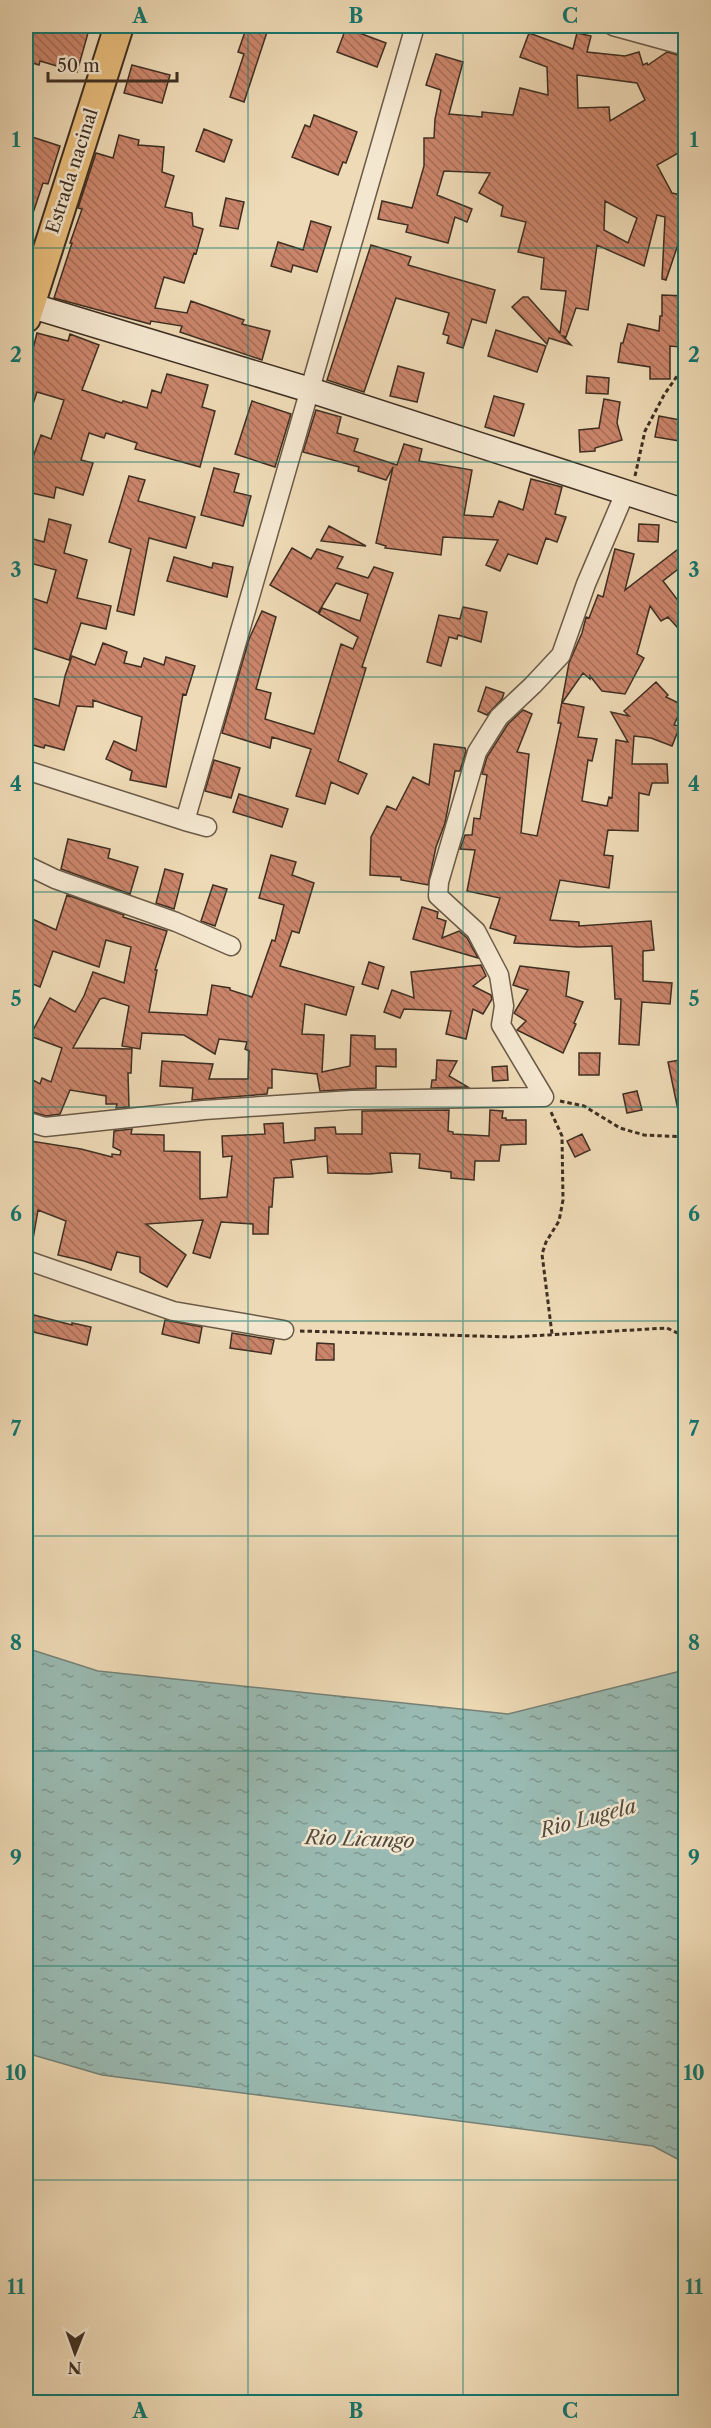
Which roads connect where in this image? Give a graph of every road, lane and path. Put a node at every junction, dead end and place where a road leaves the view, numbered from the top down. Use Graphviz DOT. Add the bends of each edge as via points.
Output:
graph roads {
  1 [pos="119,26"];
  2 [pos="415,26"];
  3 [pos="613,26"];
  4 [pos="686,46"];
  5 [pos="27,311"];
  6 [pos="686,363"];
  7 [pos="310,390"];
  8 [pos="625,493"];
  9 [pos="686,512"];
  10 [pos="26,770"];
  11 [pos="184,821"];
  12 [pos="207,827"];
  13 [pos="26,865"];
  14 [pos="231,946"];
  15 [pos="544,1097"];
  16 [pos="26,1121"];
  17 [pos="686,1137"];
  18 [pos="26,1260"];
  19 [pos="284,1330"];
  20 [pos="552,1334"];
  21 [pos="686,1337"];
  1 -- 5 [label="highway, Estrada nacinal"];
  2 -- 7 [label="street"];
  3 -- 4 [label="street"];
  5 -- 7 [label="main road"];
  6 -- 8 [label="path" via="645,431 635,477"];
  7 -- 8 [label="main road"];
  7 -- 11 [label="street"];
  8 -- 9 [label="main road"];
  8 -- 15 [label="street" via="561,655 499,717 477,752 439,882 438,896 476,932 499,975 504,1006 501,1025"];
  10 -- 11 [label="street"];
  11 -- 12 [label="street"];
  13 -- 14 [label="street"];
  15 -- 16 [label="street" via="352,1100 45,1126"];
  15 -- 17 [label="path" via="584,1106 620,1128 644,1135"];
  15 -- 20 [label="path" via="562,1136 561,1210 542,1254"];
  18 -- 19 [label="street" via="173,1311"];
  19 -- 20 [label="path" via="479,1336"];
  20 -- 21 [label="path" via="668,1328"];
}
